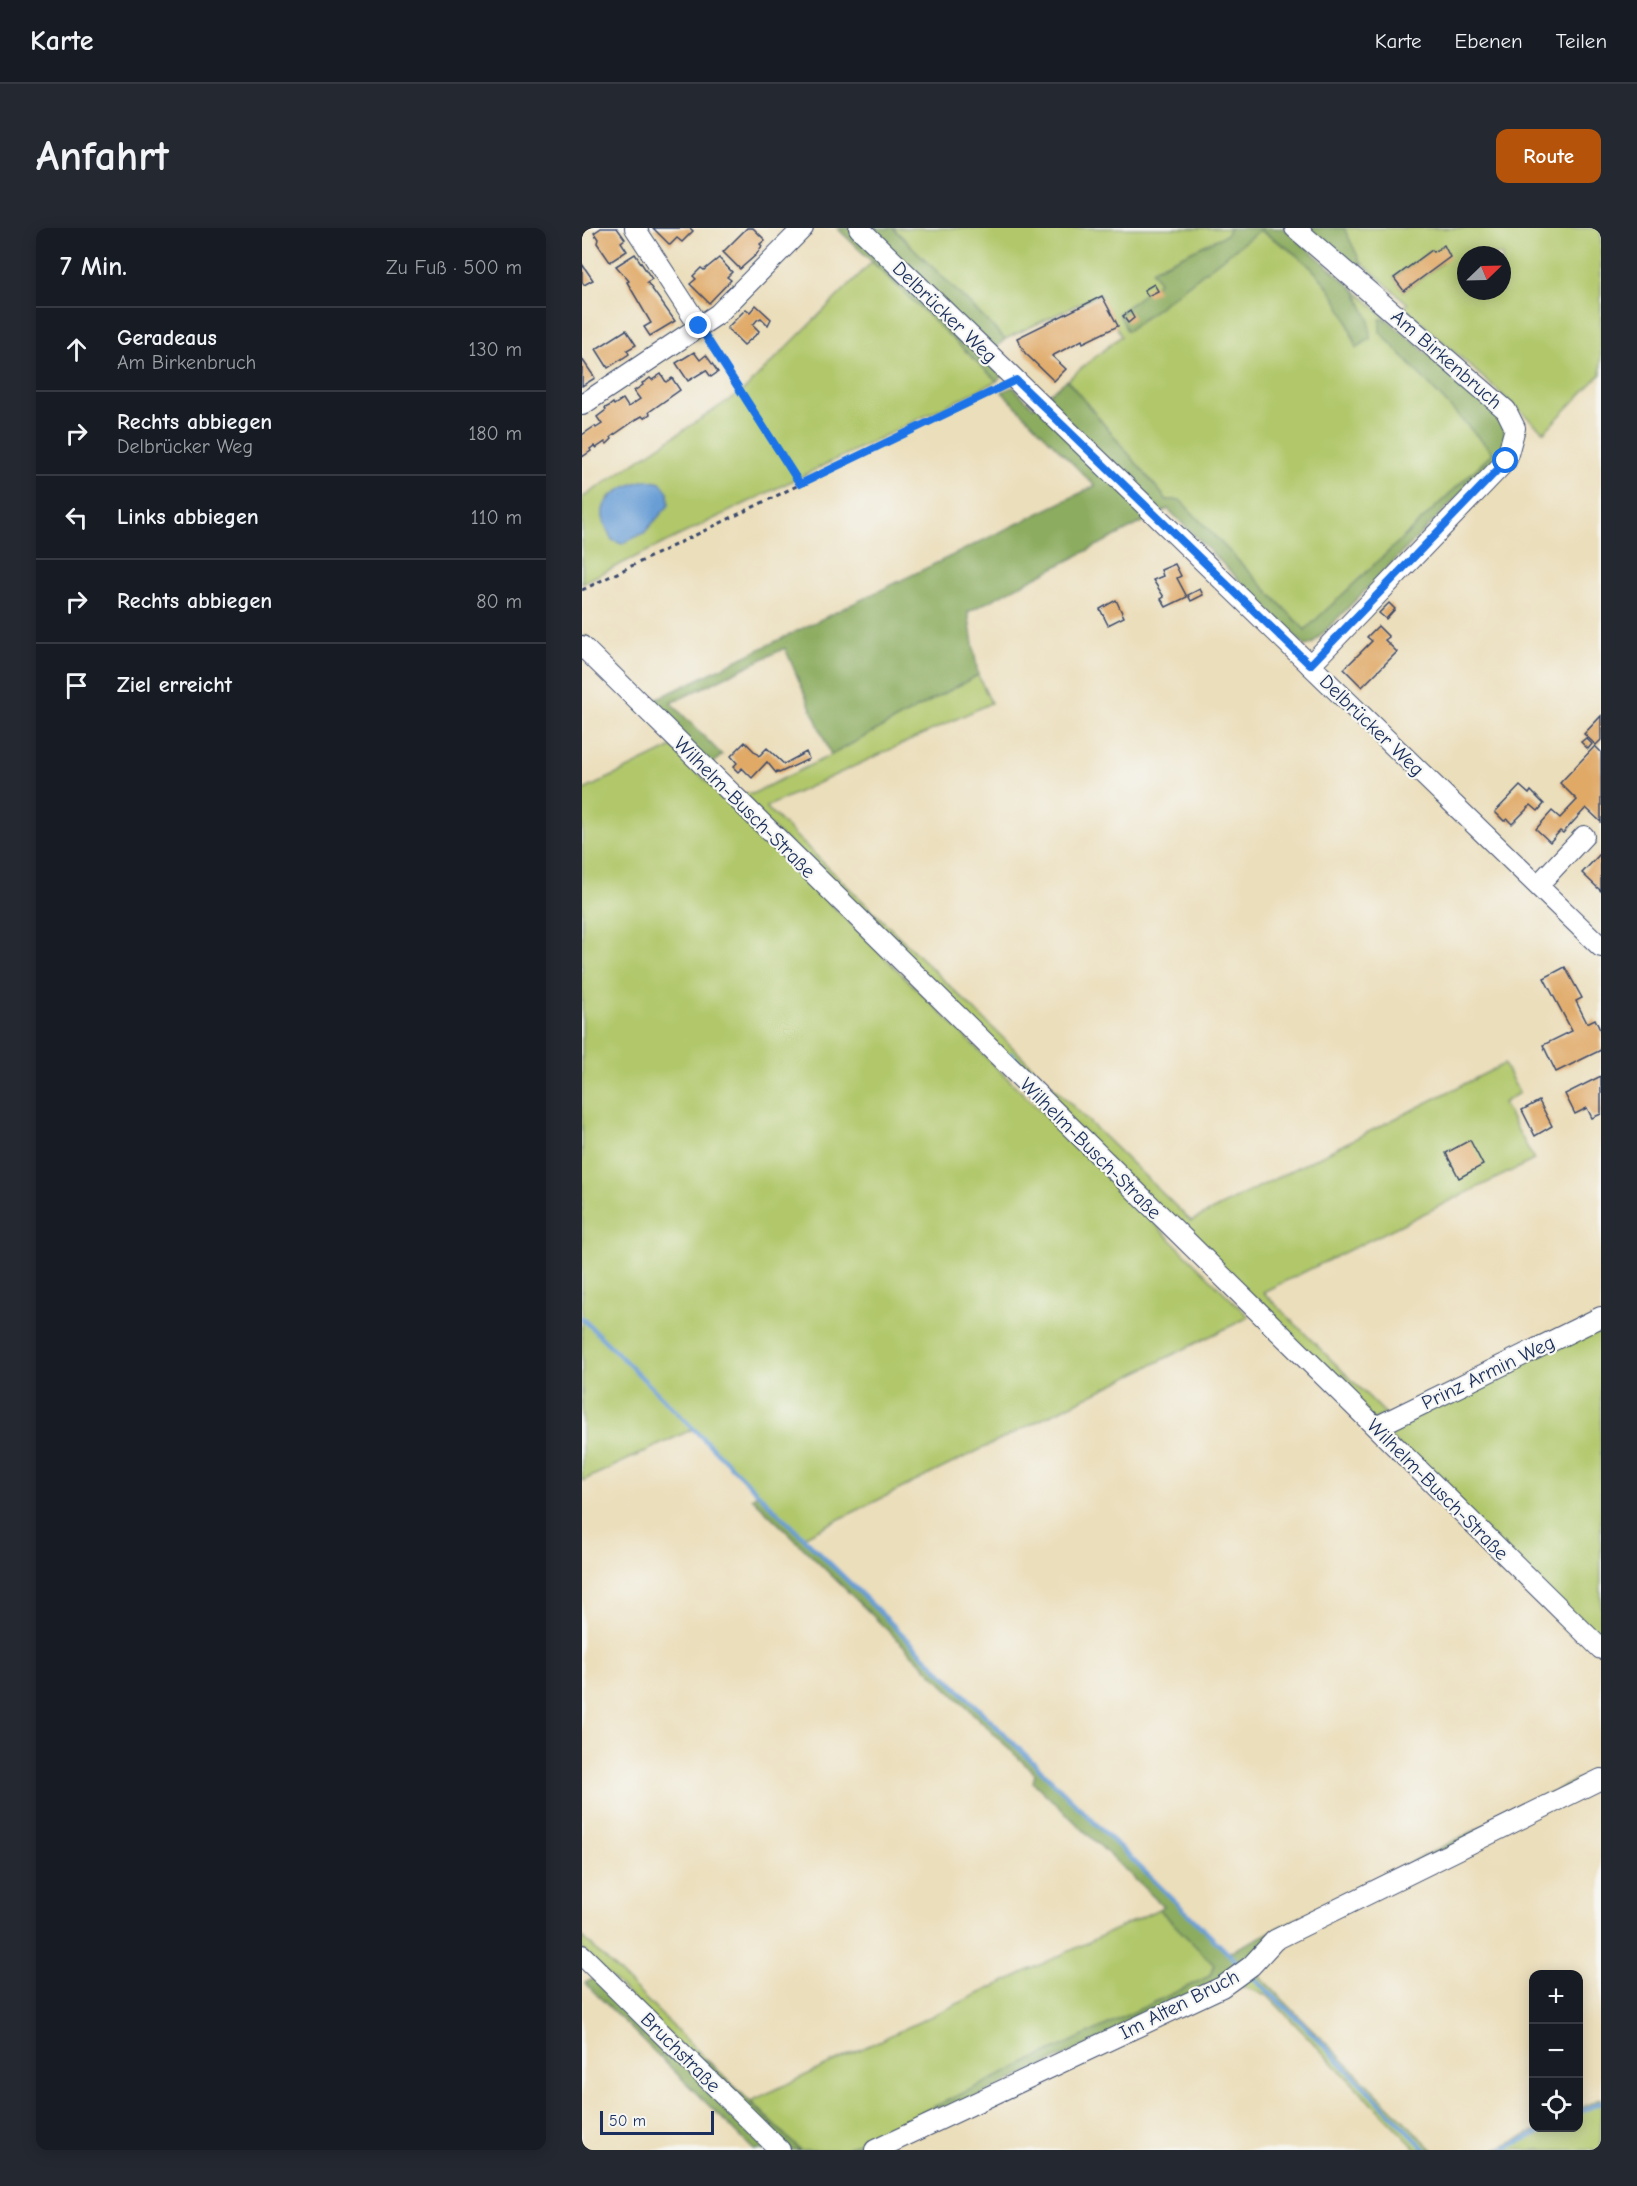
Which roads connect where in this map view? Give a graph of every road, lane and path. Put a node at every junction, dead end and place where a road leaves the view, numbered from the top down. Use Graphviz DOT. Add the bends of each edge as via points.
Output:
graph roads {
  1 [pos="634,228"];
  2 [pos="803,228"];
  3 [pos="859,228"];
  4 [pos="1295,228"];
  5 [pos="699,326"];
  6 [pos="1016,380"];
  7 [pos="582,405"];
  8 [pos="800,484"];
  9 [pos="582,590"];
  10 [pos="582,646"];
  11 [pos="1310,665"];
  12 [pos="1584,836"];
  13 [pos="1538,885"];
  14 [pos="1601,947"];
  15 [pos="1601,1317"];
  16 [pos="1376,1427"];
  17 [pos="1601,1649"];
  18 [pos="1601,1779"];
  19 [pos="582,1955"];
  20 [pos="780,2150"];
  21 [pos="875,2150"];
  1 -- 5 [label="street"];
  2 -- 5 [label="street" via="718,314"];
  3 -- 6 [label="street, Delbrücker Weg"];
  4 -- 11 [label="street, Am Birkenbruch" via="1506,410 1515,428 1506,461"];
  5 -- 7 [label="street"];
  5 -- 8 [label="path"];
  6 -- 8 [label="path"];
  6 -- 11 [label="street, Delbrücker Weg"];
  8 -- 9 [label="path"];
  10 -- 16 [label="street, Wilhelm-Busch-Straße"];
  11 -- 13 [label="street, Delbrücker Weg"];
  12 -- 13 [label="street"];
  13 -- 14 [label="street, Delbrücker Weg"];
  15 -- 16 [label="street, Prinz Armin Weg"];
  16 -- 17 [label="street, Wilhelm-Busch-Straße"];
  18 -- 21 [label="street, Im Alten Bruch" via="1275,1940 1246,1970 1222,1987"];
  19 -- 20 [label="street, Bruchstraße"];
}
